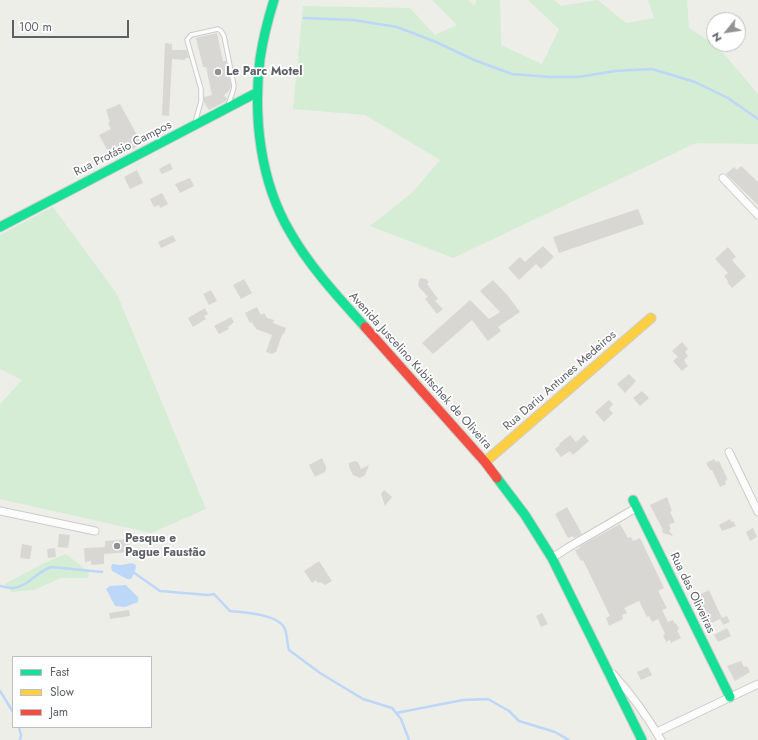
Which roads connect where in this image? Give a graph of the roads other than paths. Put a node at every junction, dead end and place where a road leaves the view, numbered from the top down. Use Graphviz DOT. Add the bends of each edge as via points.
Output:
graph roads {
  1 [pos="274,0"];
  2 [pos="256,93"];
  3 [pos="227,109"];
  4 [pos="194,126"];
  5 [pos="723,178"];
  6 [pos="758,215"];
  7 [pos="0,227"];
  8 [pos="651,318"];
  9 [pos="729,452"];
  10 [pos="485,462"];
  11 [pos="634,504"];
  12 [pos="0,510"];
  13 [pos="758,512"];
  14 [pos="95,530"];
  15 [pos="552,558"];
  16 [pos="606,667"];
  17 [pos="758,684"];
  18 [pos="730,698"];
  19 [pos="657,732"];
  20 [pos="642,740"];
  21 [pos="662,740"];
  1 -- 2 [label="main road, Avenida Juscelino Kubitschek de Oliveira" via="262,44"];
  2 -- 3 [label="main road, Rua Protásio Campos"];
  2 -- 10 [label="main road, Avenida Juscelino Kubitschek de Oliveira" via="258,126 268,179 278,208 306,257 338,297"];
  3 -- 4 [label="main road, Rua Protásio Campos"];
  3 -- 4 [label="lane" via="234,86 224,36 218,29 191,35 187,40 201,89 201,100"];
  4 -- 7 [label="main road, Rua Protásio Campos"];
  5 -- 6 [label="street"];
  8 -- 10 [label="main road, Rua Dariu Antunes Medeiros"];
  9 -- 13 [label="street"];
  10 -- 15 [label="main road, Avenida Juscelino Kubitschek de Oliveira" via="525,515"];
  11 -- 15 [label="street"];
  11 -- 18 [label="main road, Rua das Oliveiras"];
  12 -- 14 [label="street"];
  15 -- 16 [label="main road, Avenida Juscelino Kubitschek de Oliveira"];
  16 -- 19 [label="street" via="628,690"];
  16 -- 20 [label="main road, Avenida Juscelino Kubitschek de Oliveira"];
  17 -- 18 [label="street"];
  18 -- 19 [label="street"];
  19 -- 21 [label="street"];
}
